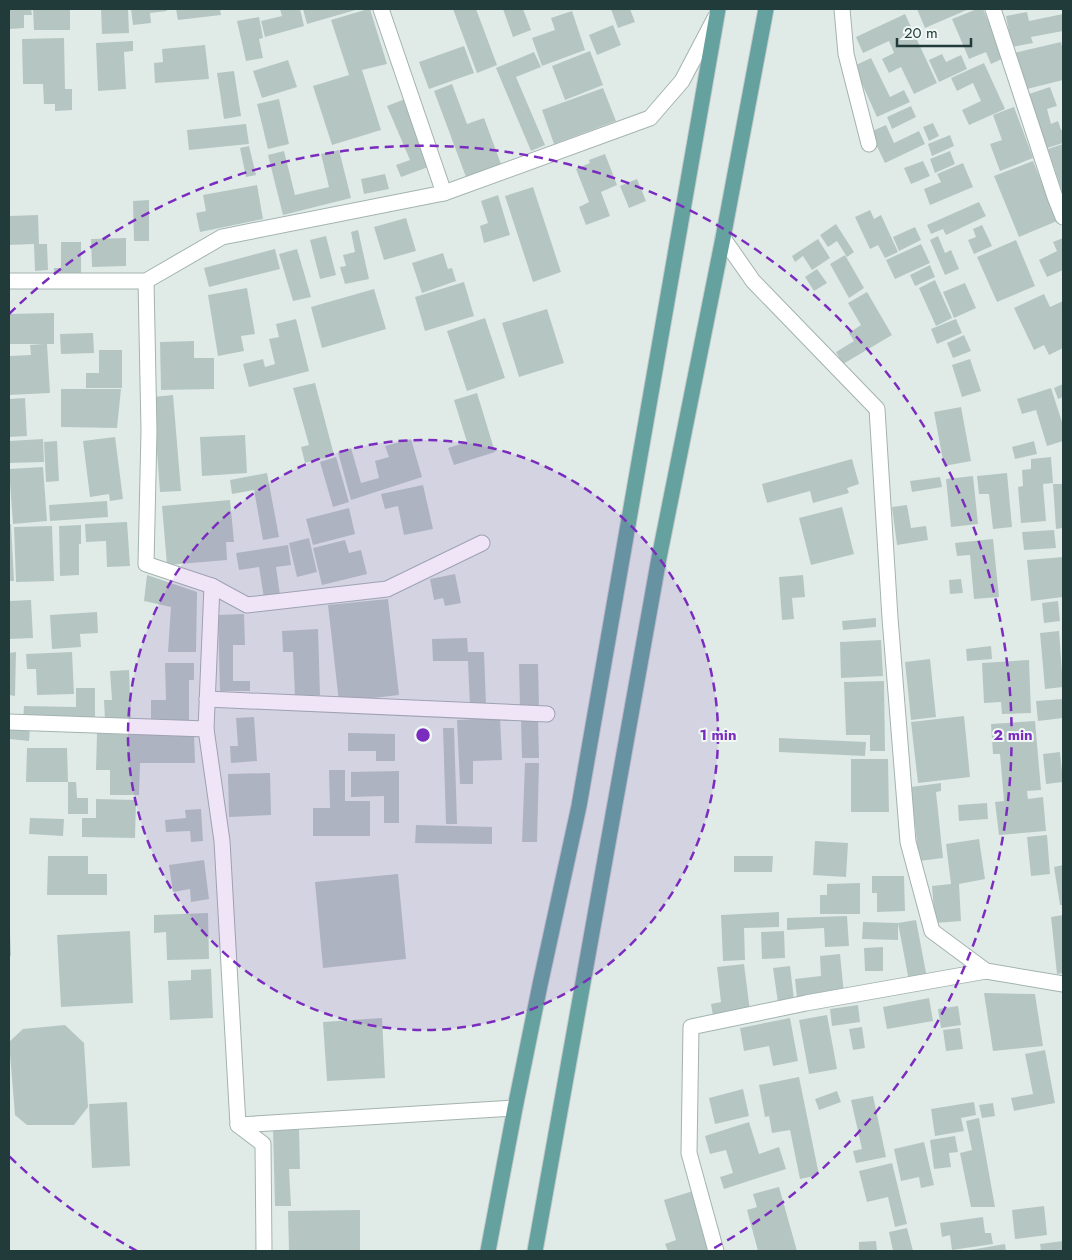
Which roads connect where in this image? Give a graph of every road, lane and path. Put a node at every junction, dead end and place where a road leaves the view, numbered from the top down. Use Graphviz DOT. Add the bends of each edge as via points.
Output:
graph roads {
  1 [pos="381,9"];
  2 [pos="766,9"];
  3 [pos="842,9"];
  4 [pos="993,9"];
  5 [pos="717,12"];
  6 [pos="869,144"];
  7 [pos="444,193"];
  8 [pos="1063,217"];
  9 [pos="723,238"];
  10 [pos="9,281"];
  11 [pos="146,281"];
  12 [pos="482,544"];
  13 [pos="212,586"];
  14 [pos="207,699"];
  15 [pos="547,714"];
  16 [pos="9,722"];
  17 [pos="206,729"];
  18 [pos="986,971"];
  19 [pos="1063,984"];
  20 [pos="515,1108"];
  21 [pos="238,1126"];
  22 [pos="264,1251"];
  23 [pos="488,1251"];
  24 [pos="535,1251"];
  25 [pos="716,1251"];
  1 -- 7 [label="street"];
  2 -- 9 [label="main road"];
  3 -- 6 [label="street" via="846,54"];
  4 -- 8 [label="street"];
  5 -- 7 [label="street" via="682,81 650,118"];
  5 -- 20 [label="main road" via="579,806"];
  7 -- 11 [label="street" via="222,237"];
  9 -- 18 [label="street" via="753,281 877,409 908,842 932,932"];
  9 -- 24 [label="main road" via="659,558"];
  10 -- 11 [label="street"];
  11 -- 13 [label="street" via="149,431 146,564"];
  12 -- 13 [label="street" via="388,589 247,605"];
  13 -- 14 [label="street"];
  14 -- 15 [label="street"];
  14 -- 17 [label="street"];
  16 -- 17 [label="street"];
  17 -- 21 [label="street" via="222,841"];
  18 -- 19 [label="street"];
  18 -- 25 [label="street" via="692,1027 689,1152"];
  20 -- 21 [label="street"];
  20 -- 23 [label="main road"];
  21 -- 22 [label="street" via="263,1144"];
}
